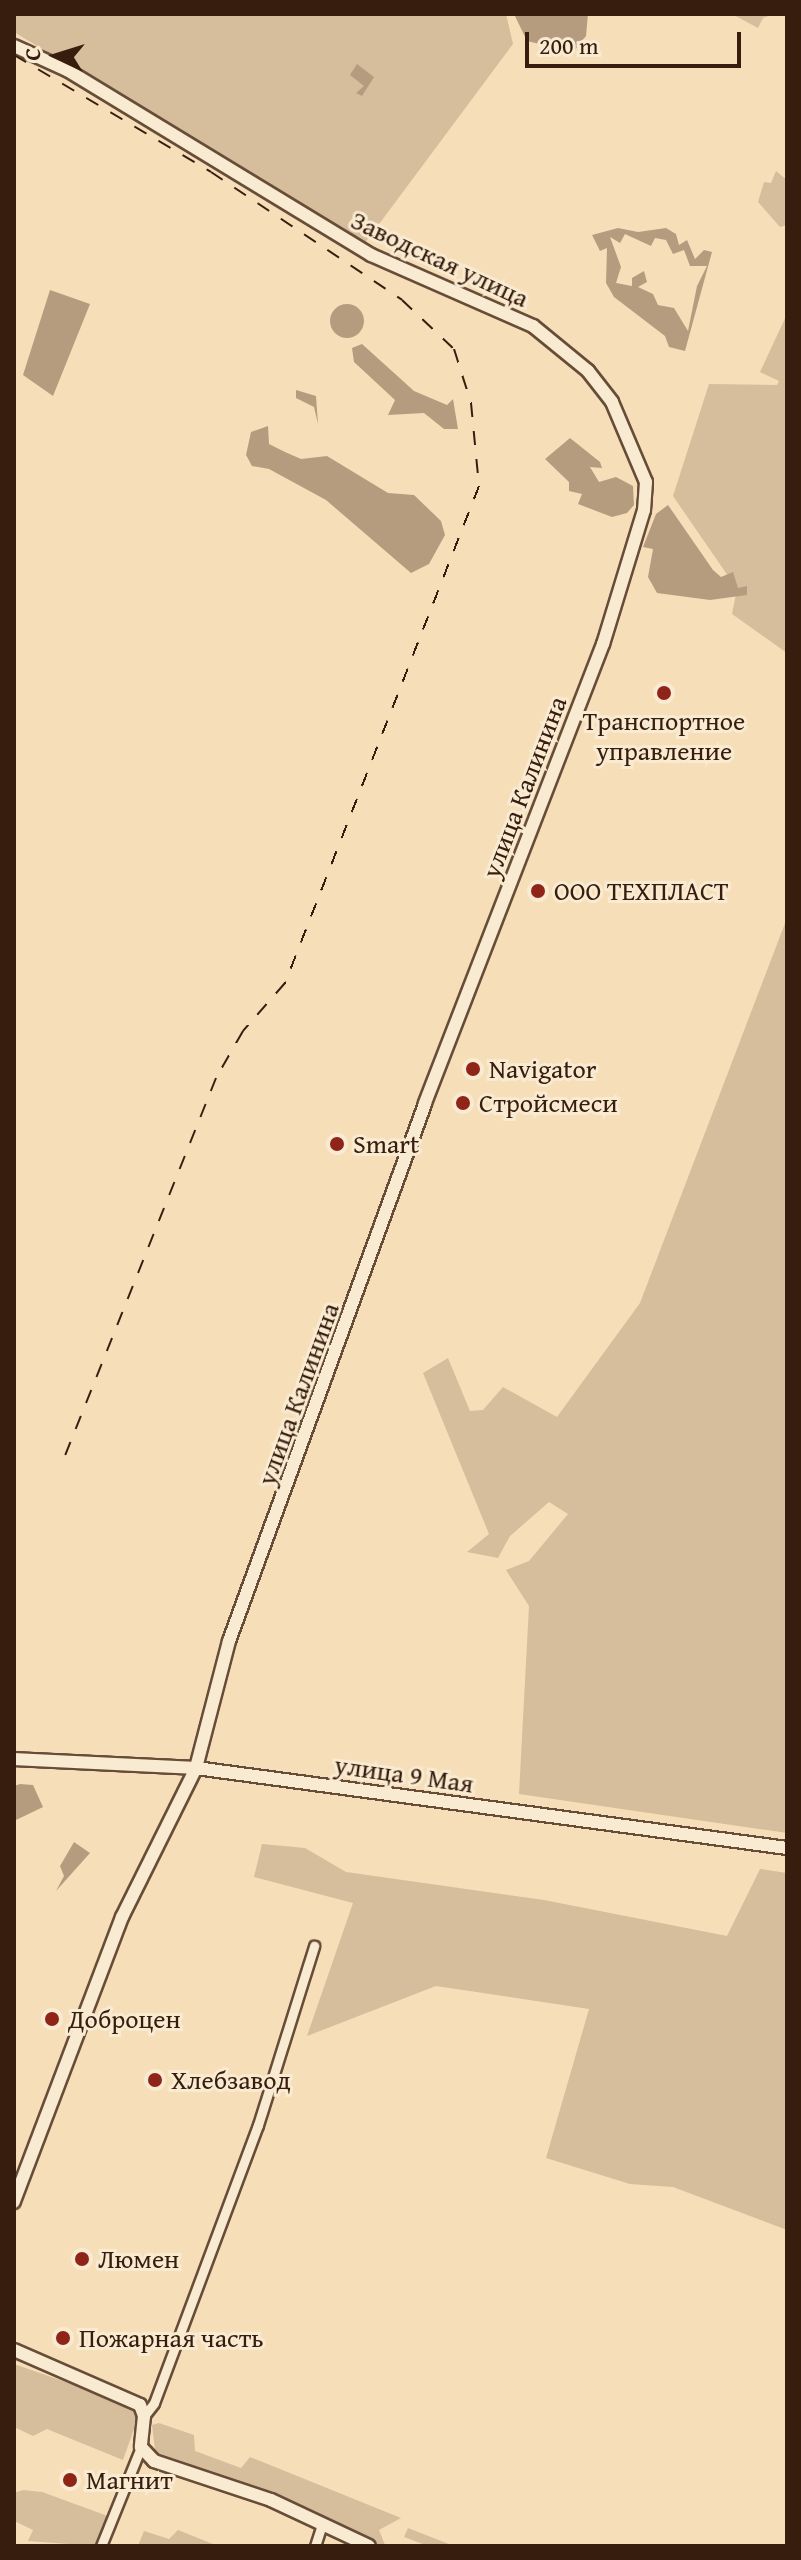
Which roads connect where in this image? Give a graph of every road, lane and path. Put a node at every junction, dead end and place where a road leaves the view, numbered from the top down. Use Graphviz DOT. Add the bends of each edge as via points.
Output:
graph roads {
  1 [pos="14,46"];
  2 [pos="617,598"];
  3 [pos="14,1759"];
  4 [pos="196,1768"];
  5 [pos="787,1848"];
  6 [pos="314,1946"];
  7 [pos="14,2202"];
  8 [pos="14,2350"];
  9 [pos="144,2416"];
  10 [pos="141,2447"];
  11 [pos="321,2527"];
  12 [pos="101,2546"];
  13 [pos="315,2546"];
  14 [pos="369,2546"];
  1 -- 2 [label="street, Заводская улица" via="67,70 340,238 498,307 560,345 612,402 646,482 644,510"];
  2 -- 4 [label="street, улица Калинина" via="229,1641"];
  3 -- 4 [label="street, улица 9 Мая"];
  4 -- 5 [label="street, улица 9 Мая"];
  4 -- 7 [label="street, улица Калинина" via="122,1917"];
  6 -- 9 [label="street" via="258,2125 154,2403"];
  8 -- 9 [label="street" via="132,2400"];
  9 -- 10 [label="street"];
  10 -- 11 [label="street" via="154,2461 271,2500"];
  10 -- 12 [label="street"];
  11 -- 13 [label="street"];
  11 -- 14 [label="street"];
}
